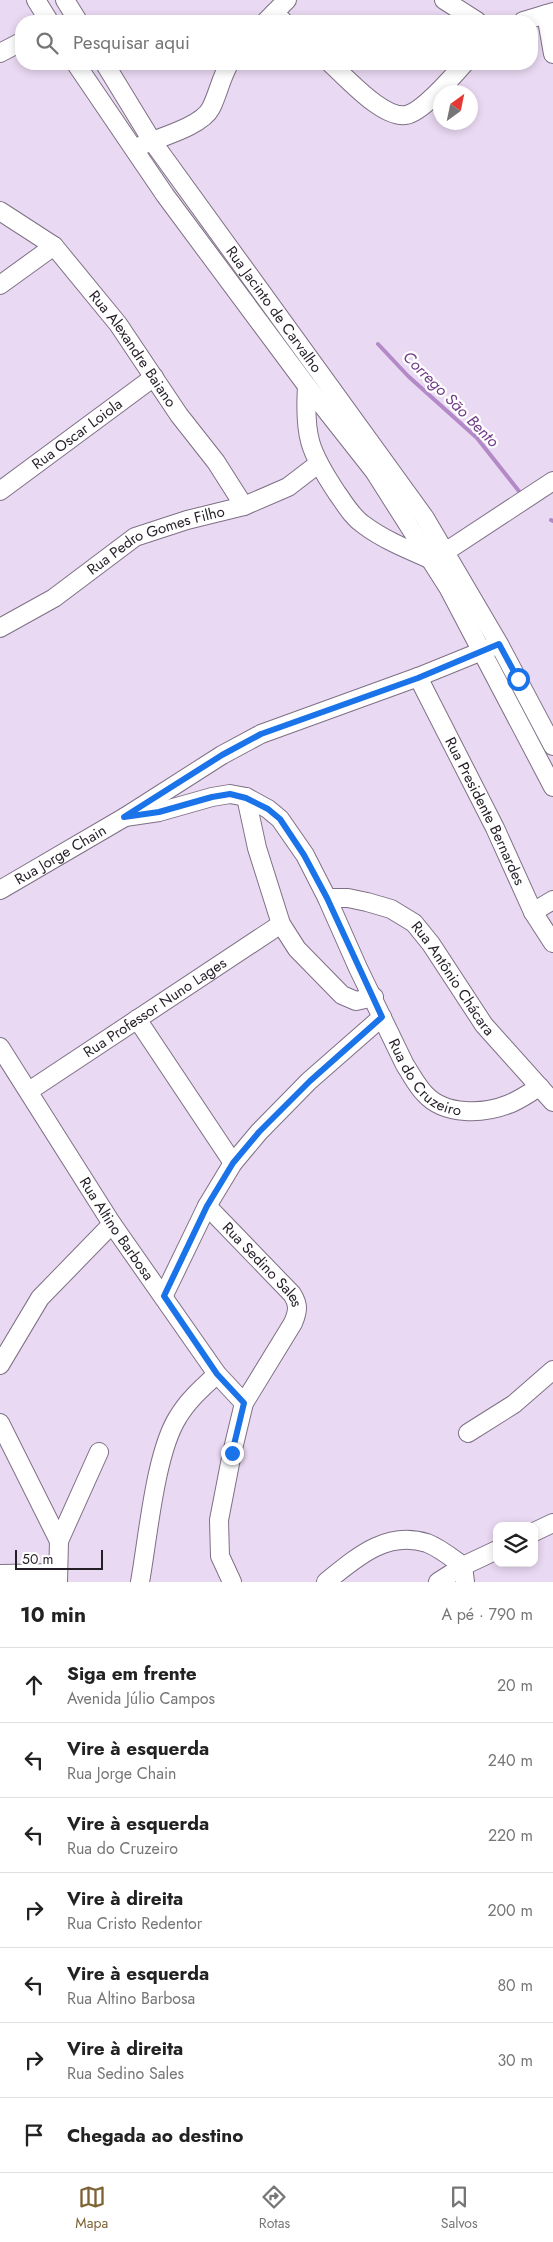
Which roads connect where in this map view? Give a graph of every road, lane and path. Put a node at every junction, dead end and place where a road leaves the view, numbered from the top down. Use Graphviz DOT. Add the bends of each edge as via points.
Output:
graph roads {
  1 [pos="36,0"];
  2 [pos="66,0"];
  3 [pos="287,0"];
  4 [pos="444,0"];
  5 [pos="550,13"];
  6 [pos="45,15"];
  7 [pos="75,15"];
  8 [pos="276,15"];
  9 [pos="468,15"];
  10 [pos="538,17"];
  11 [pos="15,45"];
  12 [pos="0,53"];
  13 [pos="553,54"];
  14 [pos="80,70"];
  15 [pos="108,70"];
  16 [pos="226,70"];
  17 [pos="338,70"];
  18 [pos="458,70"];
  19 [pos="152,141"];
  20 [pos="133,149"];
  21 [pos="0,211"];
  22 [pos="54,246"];
  23 [pos="253,283"];
  24 [pos="0,285"];
  25 [pos="238,294"];
  26 [pos="154,377"];
  27 [pos="306,386"];
  28 [pos="318,464"];
  29 [pos="380,467"];
  30 [pos="553,481"];
  31 [pos="0,491"];
  32 [pos="244,506"];
  33 [pos="438,557"];
  34 [pos="0,628"];
  35 [pos="499,644"];
  36 [pos="482,651"];
  37 [pos="418,678"];
  38 [pos="518,679"];
  39 [pos="502,688"];
  40 [pos="553,746"];
  41 [pos="553,787"];
  42 [pos="246,798"];
  43 [pos="124,817"];
  44 [pos="0,890"];
  45 [pos="327,898"];
  46 [pos="553,900"];
  47 [pos="533,912"];
  48 [pos="282,924"];
  49 [pos="553,943"];
  50 [pos="374,997"];
  51 [pos="382,1017"];
  52 [pos="137,1019"];
  53 [pos="0,1047"];
  54 [pos="540,1087"];
  55 [pos="29,1091"];
  56 [pos="553,1102"];
  57 [pos="233,1163"];
  58 [pos="207,1206"];
  59 [pos="112,1224"];
  60 [pos="164,1296"];
  61 [pos="0,1365"];
  62 [pos="553,1370"];
  63 [pos="217,1374"];
  64 [pos="244,1403"];
  65 [pos="0,1423"];
  66 [pos="468,1433"];
  67 [pos="98,1452"];
  68 [pos="553,1523"];
  69 [pos="538,1530"];
  70 [pos="59,1541"];
  71 [pos="493,1553"];
  72 [pos="0,1574"];
  73 [pos="464,1574"];
  74 [pos="58,1578"];
  75 [pos="140,1582"];
  76 [pos="232,1582"];
  77 [pos="326,1582"];
  78 [pos="438,1582"];
  1 -- 6 [label="street"];
  2 -- 7 [label="street"];
  3 -- 8 [label="street"];
  4 -- 9 [label="street"];
  5 -- 10 [label="street"];
  5 -- 13 [label="street"];
  11 -- 12 [label="street"];
  14 -- 20 [label="street"];
  15 -- 19 [label="street, Rua Jacinto de Carvalho"];
  16 -- 19 [label="street" via="211,109 203,118"];
  17 -- 18 [label="street" via="378,106 394,115 407,115 422,106"];
  19 -- 20 [label="street"];
  19 -- 23 [label="street, Rua Jacinto de Carvalho"];
  20 -- 25 [label="street"];
  21 -- 22 [label="street, Rua Alexandre Baiano"];
  22 -- 24 [label="street"];
  22 -- 26 [label="street, Rua Alexandre Baiano" via="118,324"];
  23 -- 25 [label="street"];
  23 -- 29 [label="street, Rua Jacinto de Carvalho"];
  25 -- 27 [label="street"];
  26 -- 31 [label="street, Rua Oscar Loiola"];
  26 -- 32 [label="street, Rua Alexandre Baiano"];
  27 -- 28 [label="street" via="308,439"];
  27 -- 29 [label="street"];
  28 -- 32 [label="street, Rua Pedro Gomes Filho" via="288,487"];
  28 -- 33 [label="street" via="351,513 363,525 379,535"];
  29 -- 33 [label="street"];
  30 -- 33 [label="street"];
  32 -- 34 [label="street, Rua Pedro Gomes Filho" via="135,536 54,598"];
  33 -- 35 [label="street"];
  33 -- 36 [label="street"];
  35 -- 36 [label="street, Rua Jorge Chain"];
  35 -- 38 [label="street"];
  36 -- 37 [label="street, Rua Jorge Chain"];
  36 -- 39 [label="street"];
  37 -- 43 [label="street, Rua Jorge Chain" via="261,734"];
  37 -- 47 [label="street, Rua Presidente Bernardes" via="495,828"];
  38 -- 39 [label="street"];
  38 -- 40 [label="street"];
  39 -- 41 [label="street"];
  42 -- 43 [label="street, Rua do Cruzeiro" via="230,794 159,812"];
  42 -- 45 [label="street, Rua do Cruzeiro" via="280,819"];
  42 -- 48 [label="street" via="257,848"];
  43 -- 44 [label="street, Rua Jorge Chain"];
  45 -- 50 [label="street, Rua do Cruzeiro"];
  45 -- 54 [label="street, Rua Antônio Chácara" via="367,902 414,923 484,1025"];
  46 -- 47 [label="street"];
  47 -- 49 [label="street, Rua Presidente Bernardes"];
  48 -- 50 [label="street" via="297,949 342,995 356,1000"];
  48 -- 52 [label="street, Rua Professor Nuno Lages"];
  50 -- 51 [label="street, Rua do Cruzeiro"];
  51 -- 54 [label="street, Rua do Cruzeiro" via="405,1064 425,1094 438,1103 456,1110 479,1111 509,1104"];
  51 -- 57 [label="street" via="310,1081"];
  52 -- 55 [label="street, Rua Professor Nuno Lages"];
  52 -- 57 [label="street"];
  53 -- 55 [label="street, Rua Altino Barbosa"];
  54 -- 56 [label="street, Rua Antônio Chácara"];
  55 -- 59 [label="street, Rua Altino Barbosa"];
  57 -- 58 [label="street"];
  58 -- 60 [label="street"];
  58 -- 64 [label="street, Rua Sedino Sales" via="298,1302 293,1323"];
  59 -- 60 [label="street, Rua Altino Barbosa"];
  59 -- 61 [label="street" via="40,1298"];
  60 -- 63 [label="street, Rua Altino Barbosa"];
  62 -- 66 [label="street" via="514,1404"];
  63 -- 64 [label="street, Rua Altino Barbosa"];
  63 -- 75 [label="street" via="186,1404 166,1446"];
  64 -- 76 [label="street, Rua Sedino Sales" via="219,1520 220,1556"];
  65 -- 70 [label="street"];
  67 -- 70 [label="street"];
  68 -- 69 [label="street"];
  70 -- 74 [label="street"];
  71 -- 73 [label="street"];
  72 -- 74 [label="street"];
  73 -- 77 [label="street" via="426,1543 399,1540 381,1543"];
  73 -- 78 [label="street"];
}
